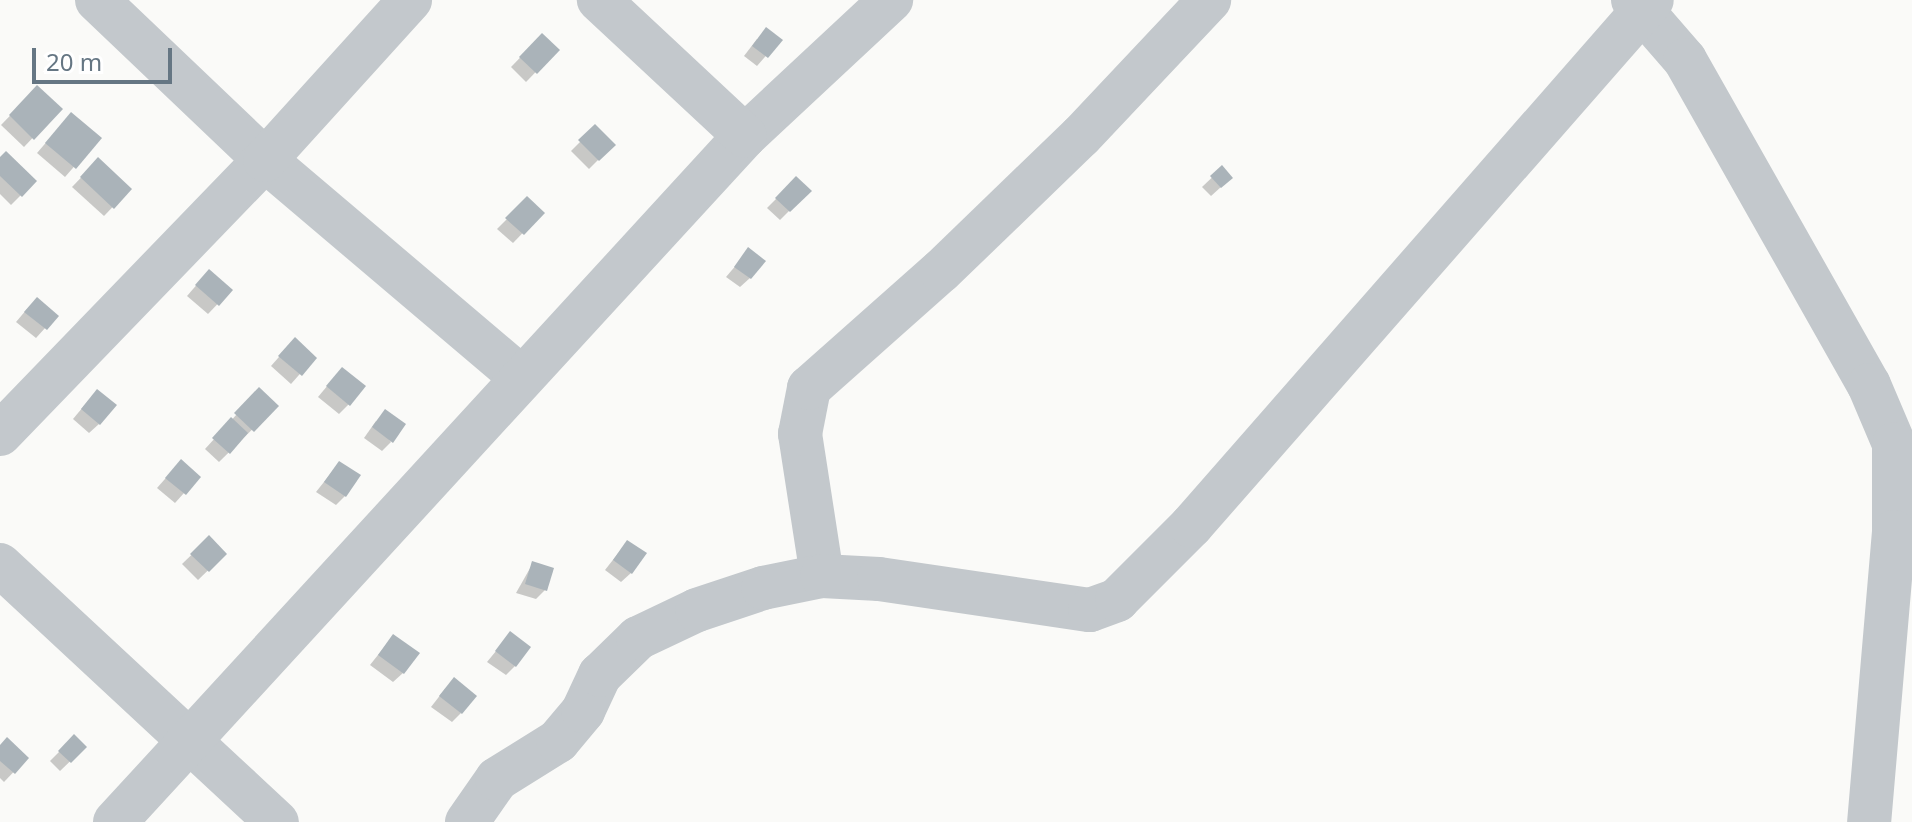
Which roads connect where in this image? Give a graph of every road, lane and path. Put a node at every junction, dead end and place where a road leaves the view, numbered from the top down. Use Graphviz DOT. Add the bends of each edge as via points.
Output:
graph roads {
  1 [pos="97,0"];
  2 [pos="410,0"];
  3 [pos="599,0"];
  4 [pos="891,0"];
  5 [pos="1209,0"];
  6 [pos="1642,4"];
  7 [pos="745,136"];
  8 [pos="265,160"];
  9 [pos="522,378"];
  10 [pos="0,434"];
  11 [pos="0,565"];
  12 [pos="822,576"];
  13 [pos="194,741"];
  14 [pos="115,822"];
  15 [pos="277,822"];
  16 [pos="467,822"];
  17 [pos="1869,822"];
  1 -- 8 [label="street"];
  2 -- 8 [label="street"];
  3 -- 7 [label="street"];
  4 -- 7 [label="street"];
  5 -- 12 [label="street" via="973,240 809,388 800,434"];
  6 -- 12 [label="street" via="1191,526 1117,600 1090,610 879,579"];
  6 -- 17 [label="street" via="1685,60 1869,385 1894,444 1894,532"];
  7 -- 9 [label="street"];
  8 -- 9 [label="street"];
  8 -- 10 [label="street"];
  9 -- 13 [label="street"];
  11 -- 13 [label="street"];
  12 -- 16 [label="street" via="763,588 638,638 600,675 583,711 558,741 497,779"];
  13 -- 14 [label="street"];
  13 -- 15 [label="street"];
}
